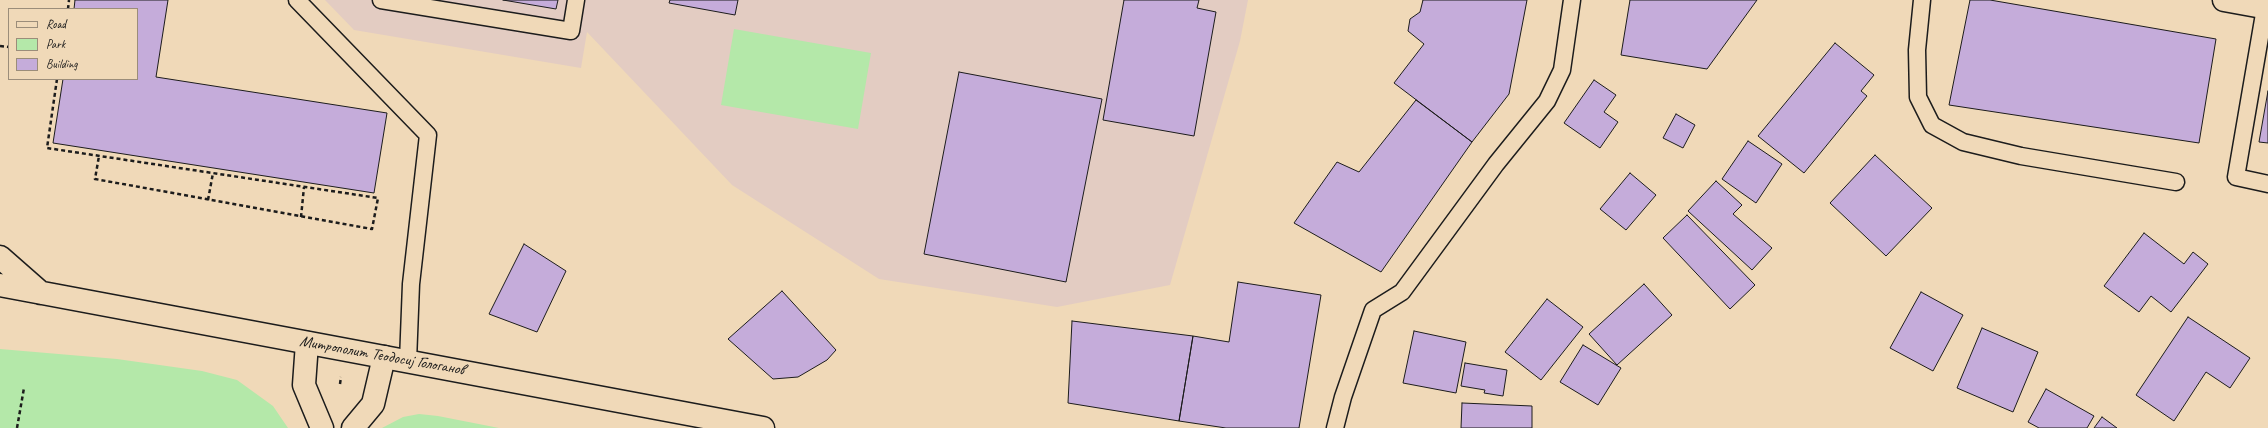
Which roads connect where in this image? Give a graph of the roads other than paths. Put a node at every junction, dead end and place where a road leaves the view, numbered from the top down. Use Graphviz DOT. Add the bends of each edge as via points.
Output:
graph roads {
  1 [pos="297,0"];
  2 [pos="382,0"];
  3 [pos="576,0"];
  4 [pos="1572,0"];
  5 [pos="1922,0"];
  6 [pos="2224,0"];
  7 [pos="2267,8"];
  8 [pos="2176,182"];
  9 [pos="2268,184"];
  10 [pos="0,257"];
  11 [pos="0,285"];
  12 [pos="42,293"];
  13 [pos="307,343"];
  14 [pos="384,357"];
  15 [pos="408,361"];
  16 [pos="322,428"];
  17 [pos="353,428"];
  18 [pos="763,428"];
  19 [pos="1336,428"];
  1 -- 15 [label="lane" via="428,136 411,284"];
  2 -- 3 [label="lane" via="571,31"];
  4 -- 19 [label="lane" via="1562,70 1547,101 1496,164 1402,292 1373,310 1343,397"];
  5 -- 8 [label="lane" via="1917,50 1918,98 1932,125 1963,142 2021,156"];
  6 -- 7 [label="street"];
  7 -- 9 [label="lane" via="2236,177"];
  10 -- 12 [label="street"];
  11 -- 12 [label="street, Митрополит Теодосиј Гологанов"];
  12 -- 13 [label="street, Митрополит Теодосиј Гологанов"];
  13 -- 14 [label="street, Митрополит Теодосиј Гологанов"];
  13 -- 16 [label="street" via="304,385"];
  14 -- 15 [label="street, Митрополит Теодосиј Гологанов"];
  14 -- 17 [label="street" via="372,404"];
  15 -- 18 [label="street, Митрополит Теодосиј Гологанов"];
}
